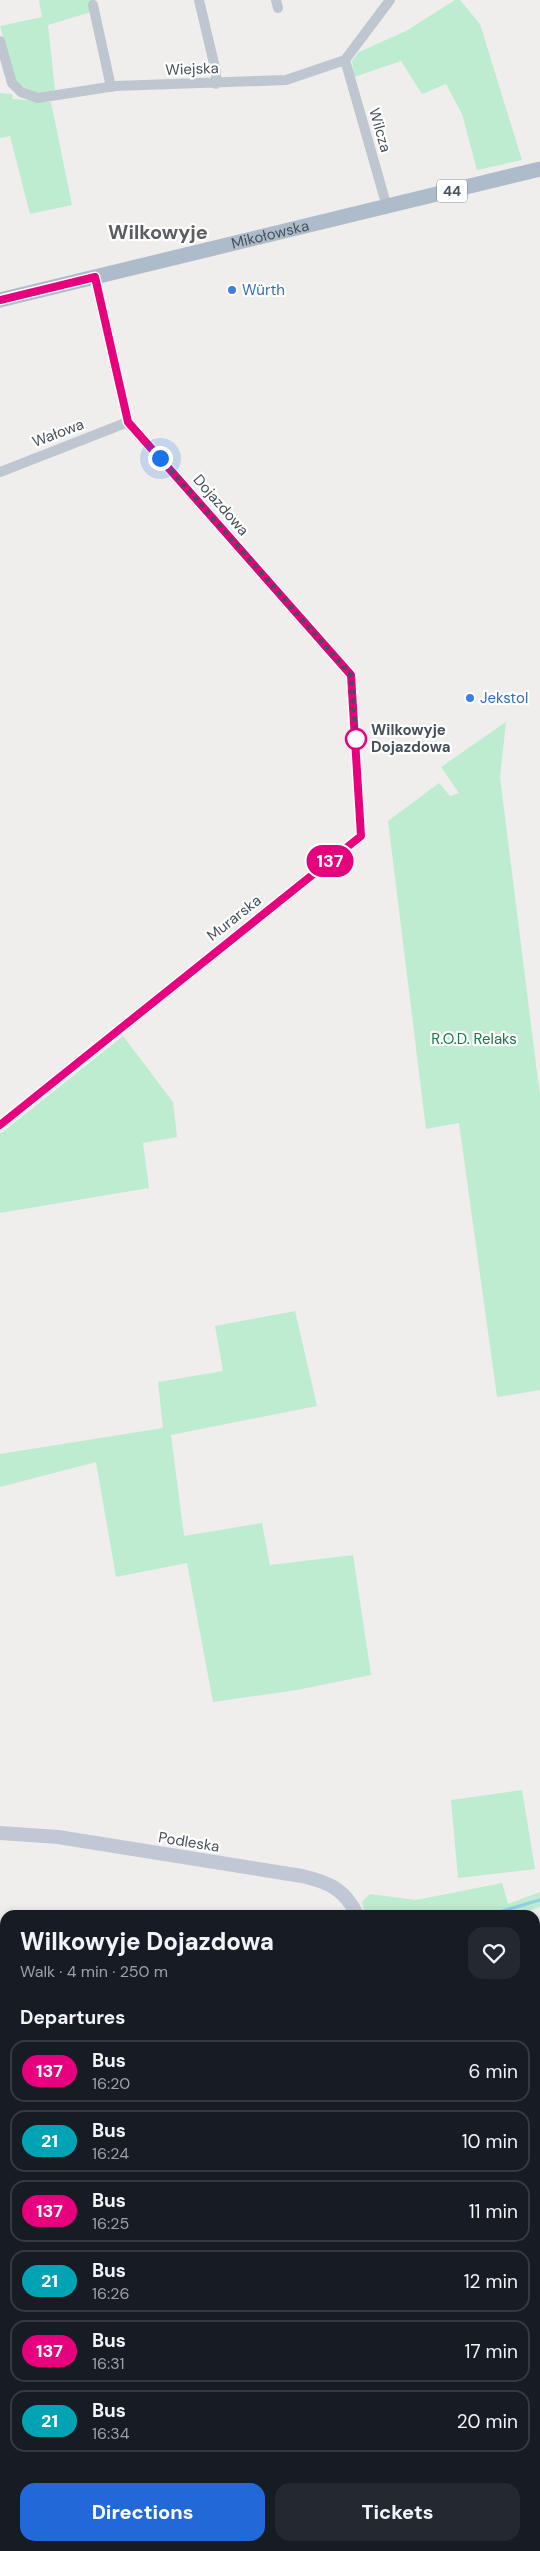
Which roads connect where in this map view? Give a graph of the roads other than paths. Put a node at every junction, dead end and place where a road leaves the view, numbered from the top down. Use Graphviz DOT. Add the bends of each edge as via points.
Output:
graph roads {
  1 [pos="199,0"];
  2 [pos="390,0"];
  3 [pos="93,5"];
  4 [pos="0,41"];
  5 [pos="345,60"];
  6 [pos="216,84"];
  7 [pos="111,86"];
  8 [pos="540,169"];
  9 [pos="387,207"];
  10 [pos="95,277"];
  11 [pos="0,300"];
  12 [pos="128,422"];
  13 [pos="0,472"];
  14 [pos="351,675"];
  15 [pos="0,1125"];
  16 [pos="0,1833"];
  17 [pos="354,1910"];
  1 -- 6 [label="street"];
  2 -- 5 [label="street"];
  3 -- 7 [label="street"];
  4 -- 7 [label="street, Wiejska" via="12,83 21,92 38,98"];
  5 -- 6 [label="street, Wiejska" via="286,80"];
  5 -- 9 [label="street, Wilcza"];
  6 -- 7 [label="street, Wiejska"];
  8 -- 9 [label="main road, Mikołowska / 44"];
  9 -- 10 [label="main road, Mikołowska / 44"];
  10 -- 11 [label="main road, Mikołowska / 44"];
  10 -- 12 [label="street, Dojazdowa"];
  12 -- 13 [label="street, Wałowa"];
  12 -- 14 [label="street, Dojazdowa"];
  14 -- 15 [label="street, Murarska" via="361,836"];
  16 -- 17 [label="street, Podleska" via="58,1837 302,1876 342,1891"];
}
